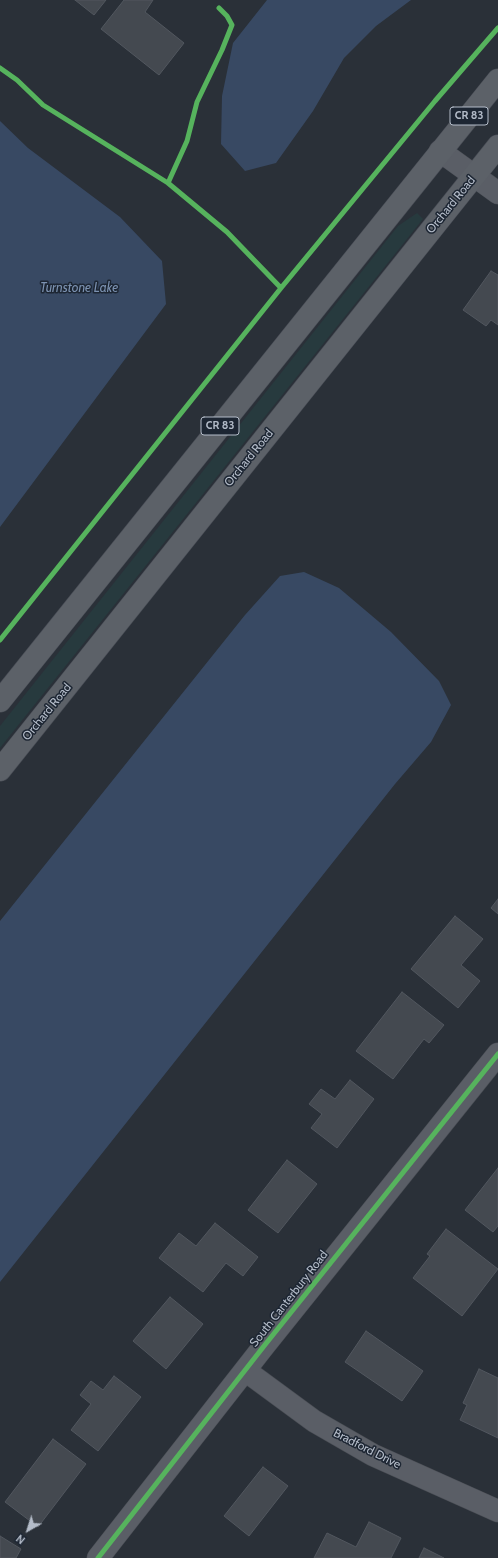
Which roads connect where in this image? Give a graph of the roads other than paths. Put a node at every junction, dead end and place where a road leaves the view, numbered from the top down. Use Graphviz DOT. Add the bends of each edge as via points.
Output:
graph roads {
  1 [pos="498,80"];
  2 [pos="498,146"];
  3 [pos="440,151"];
  4 [pos="474,176"];
  5 [pos="498,193"];
  6 [pos="0,701"];
  7 [pos="0,770"];
  8 [pos="498,1054"];
  9 [pos="246,1371"];
  10 [pos="498,1511"];
  11 [pos="98,1558"];
  1 -- 3 [label="main road, CR 83"];
  2 -- 4 [label="main road, Orchard Road"];
  3 -- 4 [label="street"];
  3 -- 6 [label="main road, CR 83"];
  4 -- 5 [label="street"];
  4 -- 7 [label="main road, Orchard Road"];
  8 -- 9 [label="street, South Canterbury Road"];
  9 -- 10 [label="street, Bradford Drive" via="314,1421 373,1455"];
  9 -- 11 [label="street, South Canterbury Road"];
}
